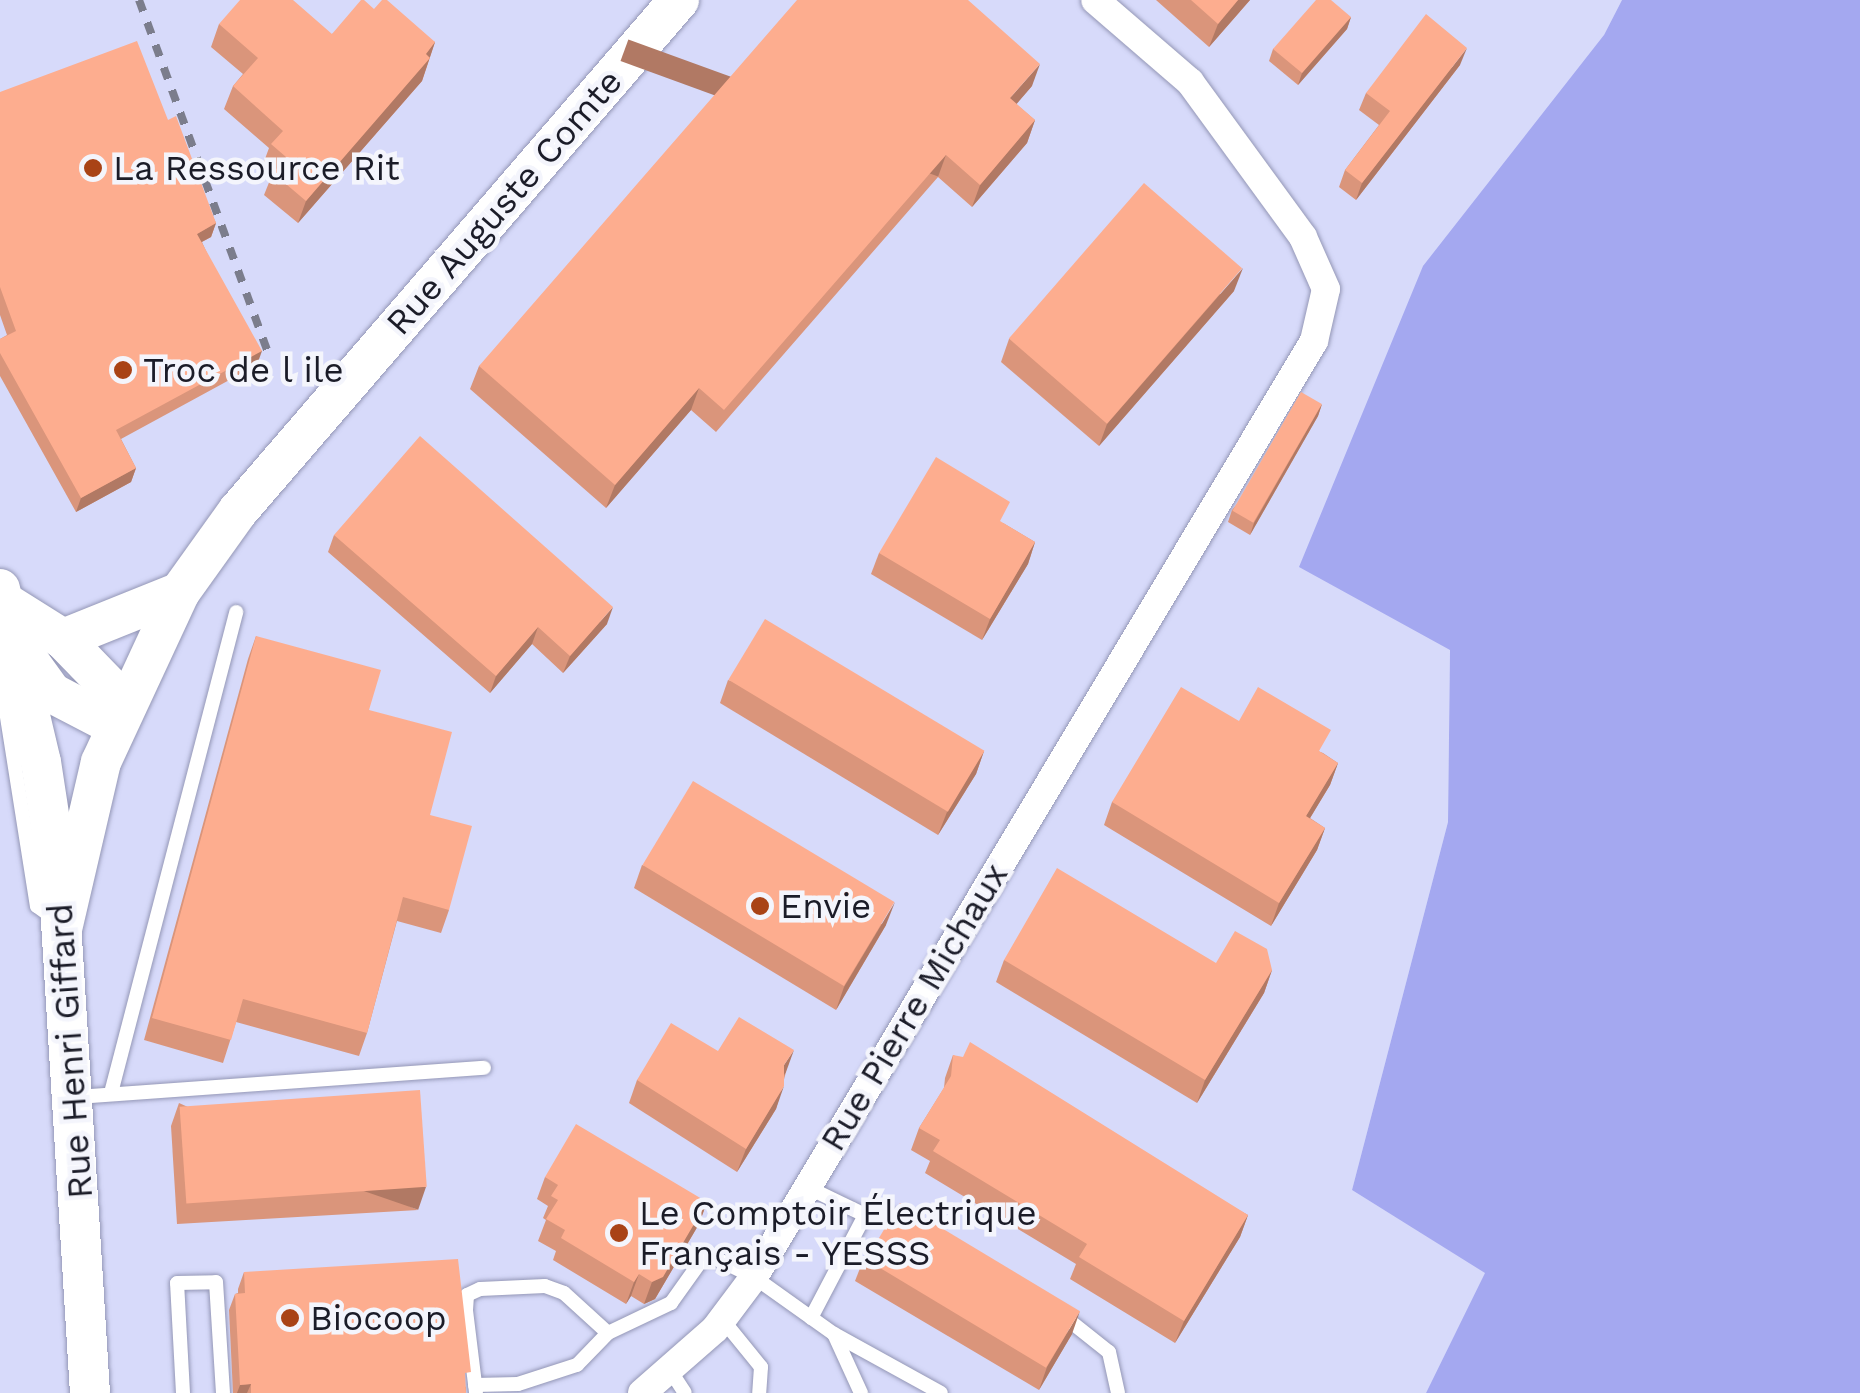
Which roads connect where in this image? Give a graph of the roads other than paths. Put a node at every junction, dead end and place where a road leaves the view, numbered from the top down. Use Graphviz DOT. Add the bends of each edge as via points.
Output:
graph roads {
  1 [pos="678,0"];
  2 [pos="1095,0"];
  3 [pos="180,592"];
  4 [pos="5,606"];
  5 [pos="236,612"];
  6 [pos="63,639"];
  7 [pos="0,673"];
  8 [pos="119,714"];
  9 [pos="63,925"];
  10 [pos="484,1068"];
  11 [pos="94,1095"];
  12 [pos="807,1187"];
  13 [pos="865,1214"];
  14 [pos="928,1234"];
  15 [pos="754,1277"];
  16 [pos="1040,1301"];
  17 [pos="810,1318"];
  18 [pos="722,1319"];
  19 [pos="608,1333"];
  20 [pos="834,1334"];
  21 [pos="677,1382"];
  22 [pos="476,1389"];
  23 [pos="90,1393"];
  24 [pos="183,1393"];
  25 [pos="223,1393"];
  26 [pos="642,1393"];
  27 [pos="759,1393"];
  28 [pos="860,1393"];
  29 [pos="940,1393"];
  30 [pos="1118,1393"];
  1 -- 3 [label="street, Rue Auguste Comte" via="238,511"];
  2 -- 12 [label="street, Rue Pierre Michaux" via="1190,82 1303,237 1326,289 1314,341"];
  3 -- 6 [label="street"];
  3 -- 8 [label="street, Rue Auguste Comte"];
  4 -- 6 [label="street"];
  4 -- 8 [label="street" via="29,668 52,693"];
  4 -- 9 [label="street, Rue Henri Giffard"];
  5 -- 11 [label="lane"];
  6 -- 8 [label="street"];
  7 -- 9 [label="lane" via="38,906"];
  8 -- 9 [label="street, Rue Auguste Comte" via="88,805"];
  9 -- 11 [label="street, Rue Henri Giffard"];
  10 -- 11 [label="lane"];
  11 -- 23 [label="street, Rue Henri Giffard"];
  12 -- 13 [label="lane"];
  12 -- 15 [label="street, Rue Pierre Michaux"];
  13 -- 14 [label="lane" via="896,1214"];
  13 -- 17 [label="lane"];
  15 -- 17 [label="lane"];
  15 -- 18 [label="street, Rue Pierre Michaux"];
  15 -- 19 [label="lane" via="722,1258 702,1261 670,1302"];
  16 -- 30 [label="lane" via="1109,1352"];
  17 -- 20 [label="lane"];
  18 -- 21 [label="street, Rue Pierre Michaux"];
  18 -- 27 [label="lane" via="761,1368"];
  19 -- 22 [label="lane" via="576,1364 544,1378"];
  19 -- 22 [label="lane" via="564,1293 545,1286 480,1289 467,1295 466,1310"];
  20 -- 28 [label="lane"];
  20 -- 29 [label="lane"];
  21 -- 26 [label="street, Rue Pierre Michaux"];
  24 -- 25 [label="lane" via="178,1283 216,1282"];
}
